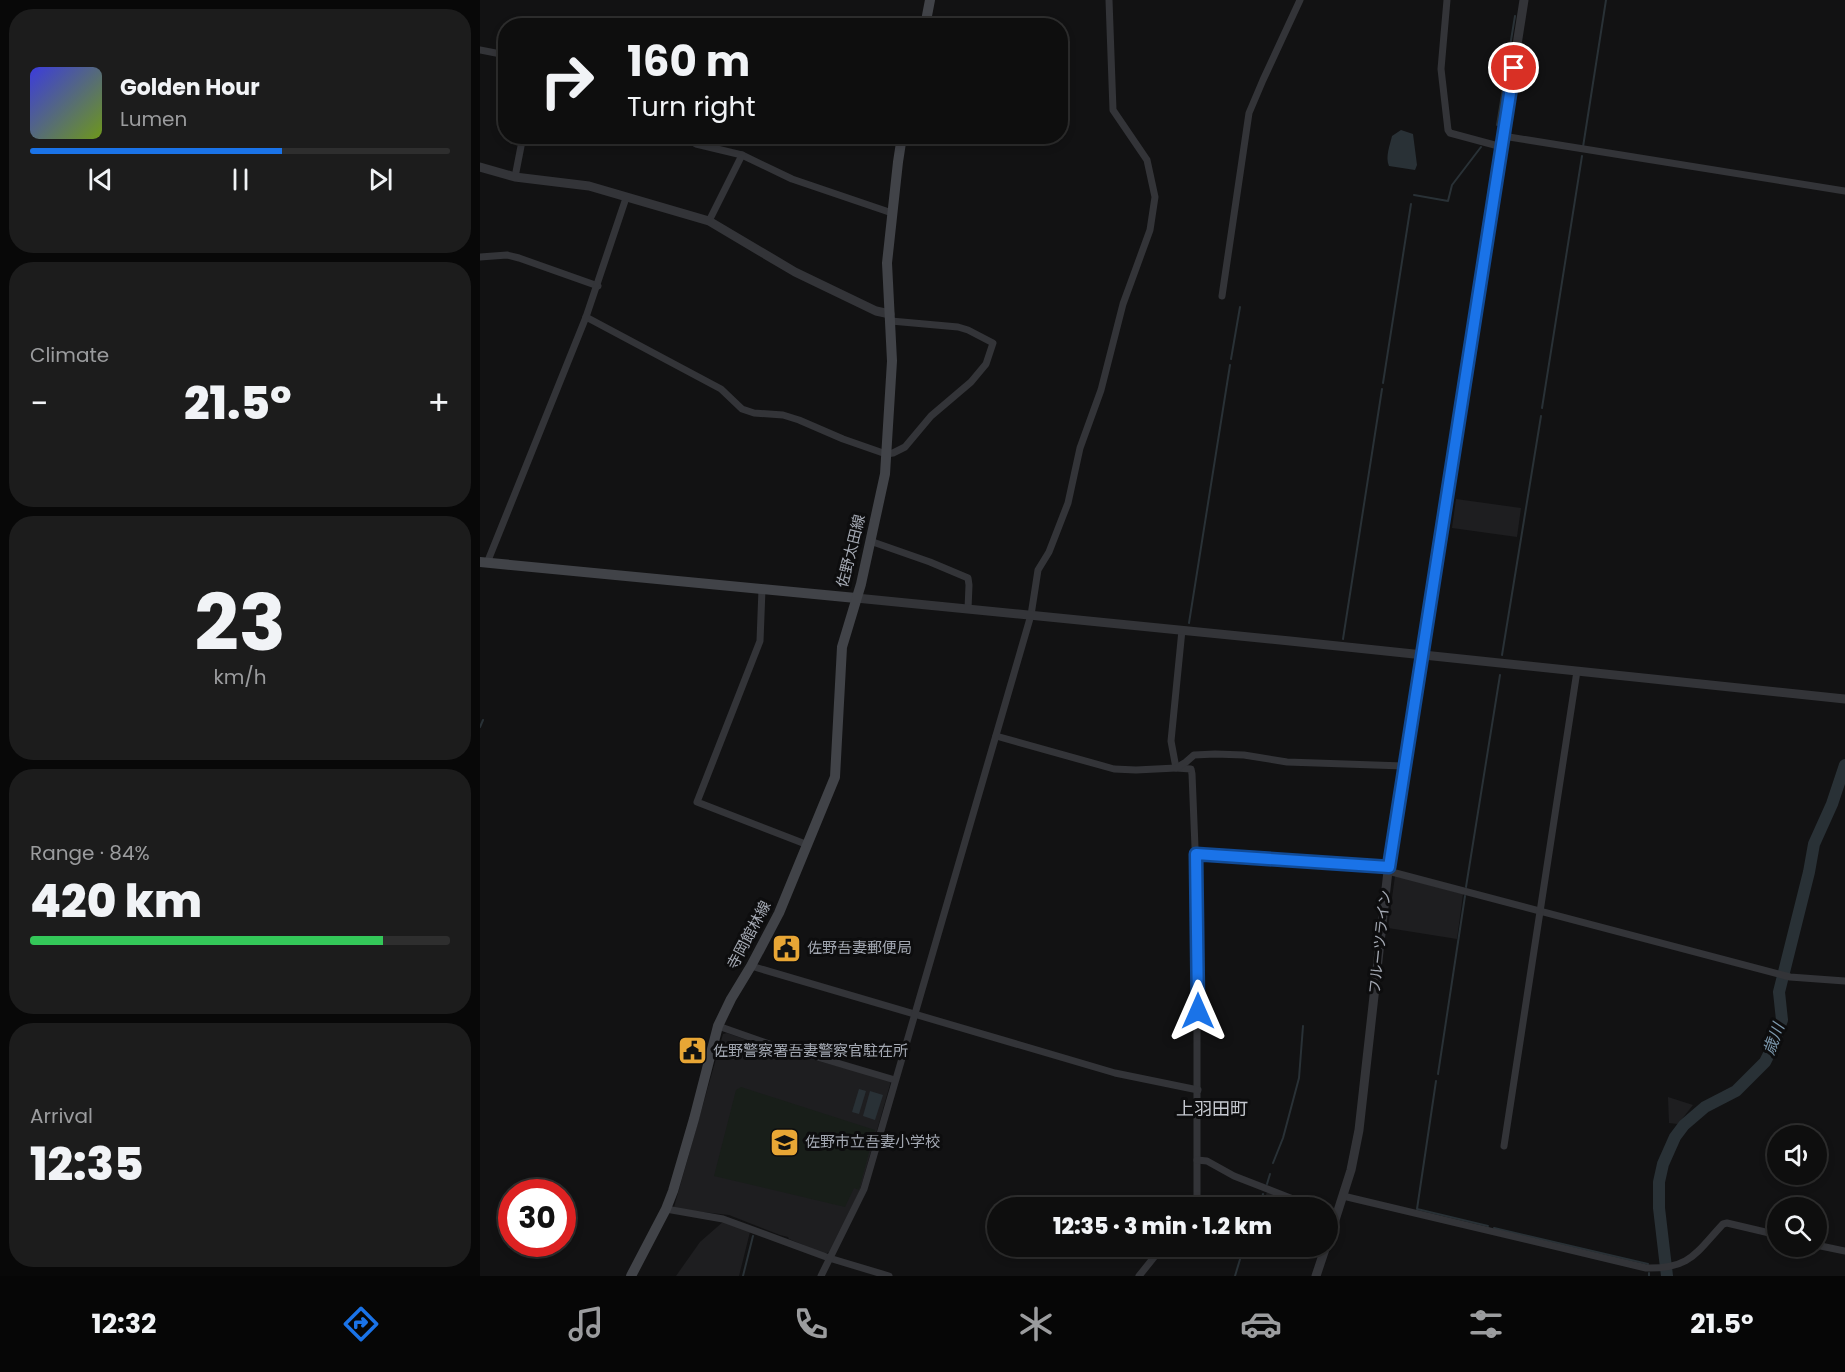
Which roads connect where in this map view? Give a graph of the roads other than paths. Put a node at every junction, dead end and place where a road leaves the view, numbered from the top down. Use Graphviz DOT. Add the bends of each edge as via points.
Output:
graph roads {
  1 [pos="930,0"];
  2 [pos="1109,0"];
  3 [pos="1300,0"];
  4 [pos="1447,0"];
  5 [pos="1524,0"];
  6 [pos="927,18"];
  7 [pos="480,50"];
  8 [pos="498,53"];
  9 [pos="1502,142"];
  10 [pos="521,144"];
  11 [pos="696,144"];
  12 [pos="901,144"];
  13 [pos="742,155"];
  14 [pos="480,167"];
  15 [pos="515,177"];
  16 [pos="1845,191"];
  17 [pos="626,198"];
  18 [pos="892,213"];
  19 [pos="709,221"];
  20 [pos="480,257"];
  21 [pos="597,286"];
  22 [pos="1222,296"];
  23 [pos="586,317"];
  24 [pos="890,317"];
  25 [pos="886,454"];
  26 [pos="870,541"];
  27 [pos="484,562"];
  28 [pos="762,589"];
  29 [pos="856,598"];
  30 [pos="968,609"];
  31 [pos="1031,615"];
  32 [pos="1182,630"];
  33 [pos="1422,656"];
  34 [pos="1577,671"];
  35 [pos="1845,699"];
  36 [pos="996,736"];
  37 [pos="1404,766"];
  38 [pos="1176,768"];
  39 [pos="808,845"];
  40 [pos="1196,854"];
  41 [pos="1388,869"];
  42 [pos="1540,911"];
  43 [pos="751,966"];
  44 [pos="1845,981"];
  45 [pos="914,1013"];
  46 [pos="718,1026"];
  47 [pos="895,1080"];
  48 [pos="1198,1090"];
  49 [pos="1504,1146"];
  50 [pos="1197,1160"];
  51 [pos="1343,1196"];
  52 [pos="1197,1197"];
  53 [pos="1288,1197"];
  54 [pos="1338,1204"];
  55 [pos="666,1209"];
  56 [pos="1767,1232"];
  57 [pos="1827,1247"];
  58 [pos="1845,1251"];
  59 [pos="1154,1257"];
  60 [pos="1323,1257"];
  61 [pos="829,1258"];
  62 [pos="631,1276"];
  63 [pos="821,1276"];
  64 [pos="889,1276"];
  65 [pos="1139,1276"];
  66 [pos="1316,1276"];
  1 -- 6 [label="main road"];
  2 -- 31 [label="street" via="1113,110 1147,159 1155,197 1150,230 1123,304 1101,390 1080,448 1068,503 1038,570"];
  3 -- 22 [label="street" via="1247,122"];
  4 -- 9 [label="street" via="1441,69 1448,130"];
  5 -- 9 [label="street, フルーツライン"];
  7 -- 8 [label="street"];
  9 -- 16 [label="street"];
  9 -- 33 [label="street, フルーツライン"];
  10 -- 15 [label="street"];
  11 -- 13 [label="street"];
  12 -- 18 [label="main road, 佐野太田線"];
  13 -- 18 [label="street" via="792,179"];
  13 -- 19 [label="street"];
  14 -- 15 [label="street"];
  15 -- 17 [label="street" via="589,186"];
  17 -- 19 [label="street"];
  17 -- 21 [label="street"];
  18 -- 24 [label="main road, 佐野太田線" via="887,263"];
  19 -- 24 [label="street" via="795,272"];
  20 -- 21 [label="street" via="507,255"];
  21 -- 23 [label="street"];
  23 -- 25 [label="street" via="721,389 742,409 799,420"];
  23 -- 27 [label="street"];
  24 -- 25 [label="main road, 佐野太田線" via="892,361"];
  24 -- 25 [label="street" via="958,327 993,343 986,364 970,382 931,416 905,447"];
  25 -- 26 [label="main road, 佐野太田線"];
  26 -- 29 [label="main road, 佐野太田線"];
  26 -- 30 [label="street" via="968,578"];
  27 -- 28 [label="main road, 佐野太田線"];
  28 -- 29 [label="main road, 佐野太田線"];
  28 -- 39 [label="street" via="760,641 697,802"];
  29 -- 30 [label="street"];
  29 -- 39 [label="main road, 寺岡館林線" via="840,656 835,777"];
  30 -- 31 [label="street"];
  31 -- 32 [label="street"];
  31 -- 36 [label="street"];
  32 -- 33 [label="street"];
  32 -- 38 [label="street" via="1171,741"];
  33 -- 34 [label="street"];
  33 -- 37 [label="street, フルーツライン"];
  34 -- 35 [label="street"];
  34 -- 42 [label="street"];
  36 -- 38 [label="street" via="1114,769"];
  36 -- 45 [label="street"];
  37 -- 38 [label="street" via="1287,762 1215,754 1194,755"];
  37 -- 41 [label="street, フルーツライン"];
  38 -- 40 [label="street" via="1191,769"];
  39 -- 43 [label="main road, 寺岡館林線"];
  40 -- 41 [label="street"];
  40 -- 48 [label="street"];
  41 -- 42 [label="street"];
  41 -- 51 [label="street, フルーツライン" via="1361,1113"];
  42 -- 44 [label="street" via="1790,977"];
  42 -- 49 [label="street"];
  43 -- 45 [label="street"];
  43 -- 46 [label="main road, 寺岡館林線"];
  45 -- 47 [label="street"];
  45 -- 48 [label="street" via="1115,1074"];
  46 -- 47 [label="street" via="798,1054"];
  46 -- 55 [label="main road, 寺岡館林線"];
  47 -- 61 [label="street" via="864,1190"];
  48 -- 50 [label="street"];
  50 -- 52 [label="street"];
  50 -- 53 [label="street"];
  51 -- 54 [label="street, フルーツライン"];
  51 -- 56 [label="street" via="1646,1268 1676,1266 1689,1260 1723,1224"];
  55 -- 61 [label="street" via="723,1219"];
  55 -- 62 [label="main road, 寺岡館林線"];
  57 -- 58 [label="street"];
  59 -- 65 [label="street"];
  60 -- 66 [label="street, フルーツライン"];
  61 -- 63 [label="street"];
  61 -- 64 [label="street"];
}
